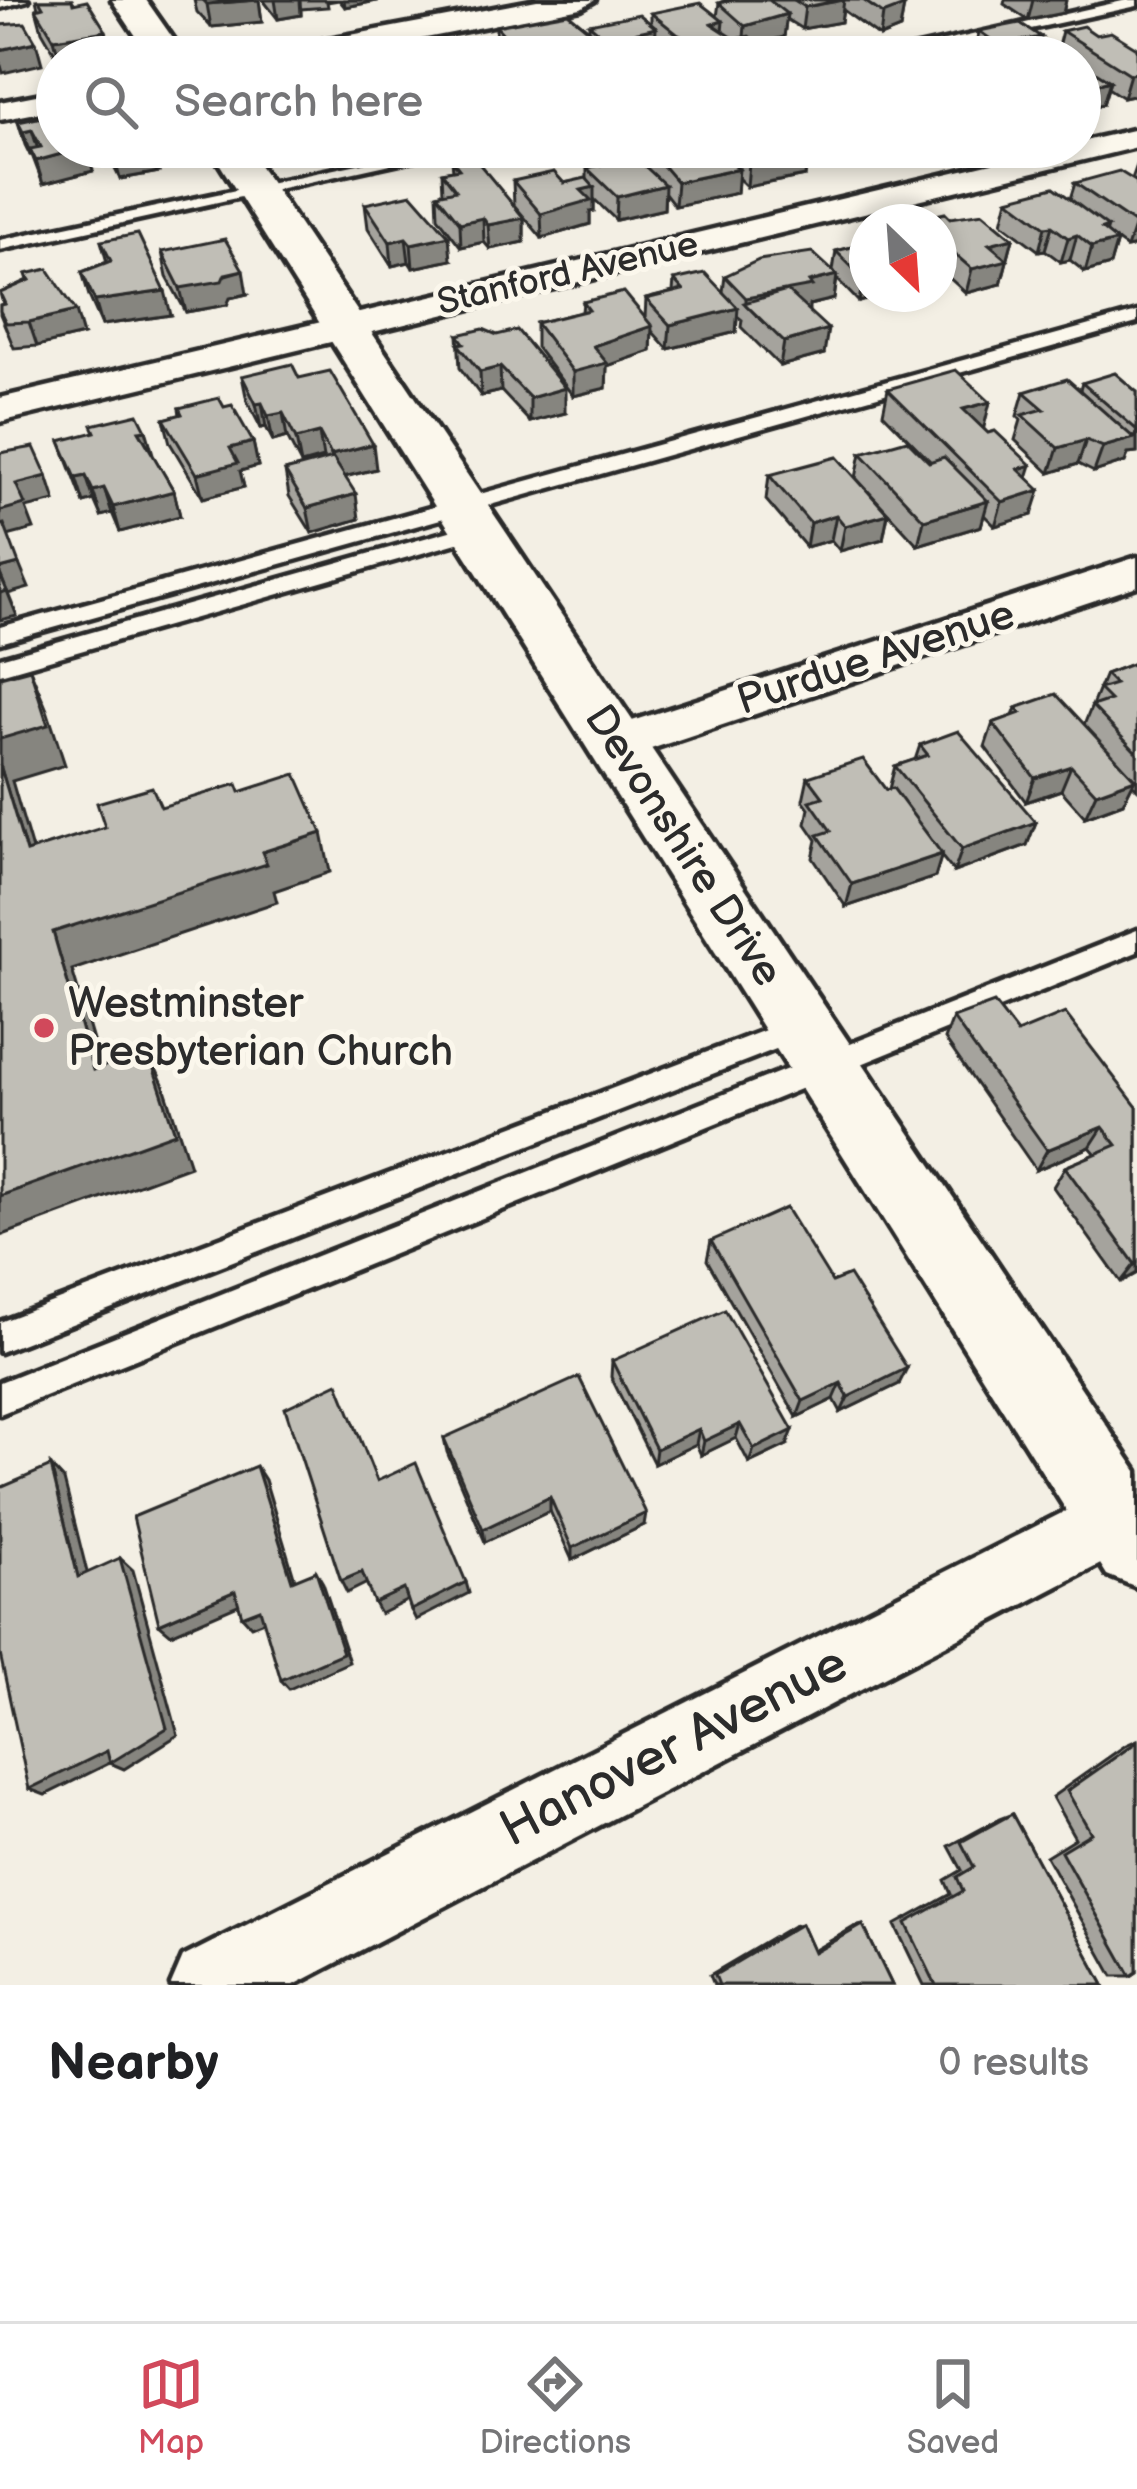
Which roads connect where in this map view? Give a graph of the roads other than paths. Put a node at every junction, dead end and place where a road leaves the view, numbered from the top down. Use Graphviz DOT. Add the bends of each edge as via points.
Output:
graph roads {
  1 [pos="20,0"];
  2 [pos="129,0"];
  3 [pos="581,0"];
  4 [pos="1137,2"];
  5 [pos="0,4"];
  6 [pos="154,36"];
  7 [pos="392,36"];
  8 [pos="978,36"];
  9 [pos="36,104"];
  10 [pos="0,111"];
  11 [pos="1137,138"];
  12 [pos="1101,147"];
  13 [pos="1012,168"];
  14 [pos="243,169"];
  15 [pos="0,245"];
  16 [pos="1137,317"];
  17 [pos="348,327"];
  18 [pos="0,410"];
  19 [pos="470,518"];
  20 [pos="1137,571"];
  21 [pos="0,634"];
  22 [pos="0,666"];
  23 [pos="615,744"];
  24 [pos="1137,941"];
  25 [pos="815,1047"];
  26 [pos="0,1337"];
  27 [pos="0,1398"];
  28 [pos="1131,1524"];
  29 [pos="211,1985"];
  1 -- 5 [label="lane"];
  2 -- 6 [label="street"];
  3 -- 7 [label="street"];
  4 -- 8 [label="lane"];
  9 -- 10 [label="street"];
  11 -- 12 [label="street, Stanford Avenue"];
  13 -- 17 [label="street, Stanford Avenue"];
  14 -- 15 [label="lane"];
  14 -- 17 [label="street, Devonshire Drive"];
  16 -- 19 [label="lane"];
  17 -- 18 [label="street, Stanford Avenue"];
  17 -- 19 [label="street, Devonshire Drive"];
  19 -- 21 [label="lane"];
  19 -- 22 [label="lane"];
  19 -- 23 [label="street, Devonshire Drive"];
  20 -- 23 [label="street, Purdue Avenue"];
  23 -- 25 [label="street, Devonshire Drive"];
  24 -- 25 [label="lane"];
  25 -- 26 [label="lane"];
  25 -- 27 [label="lane"];
  25 -- 28 [label="street, Devonshire Drive"];
  28 -- 29 [label="street, Hanover Avenue"];
}
